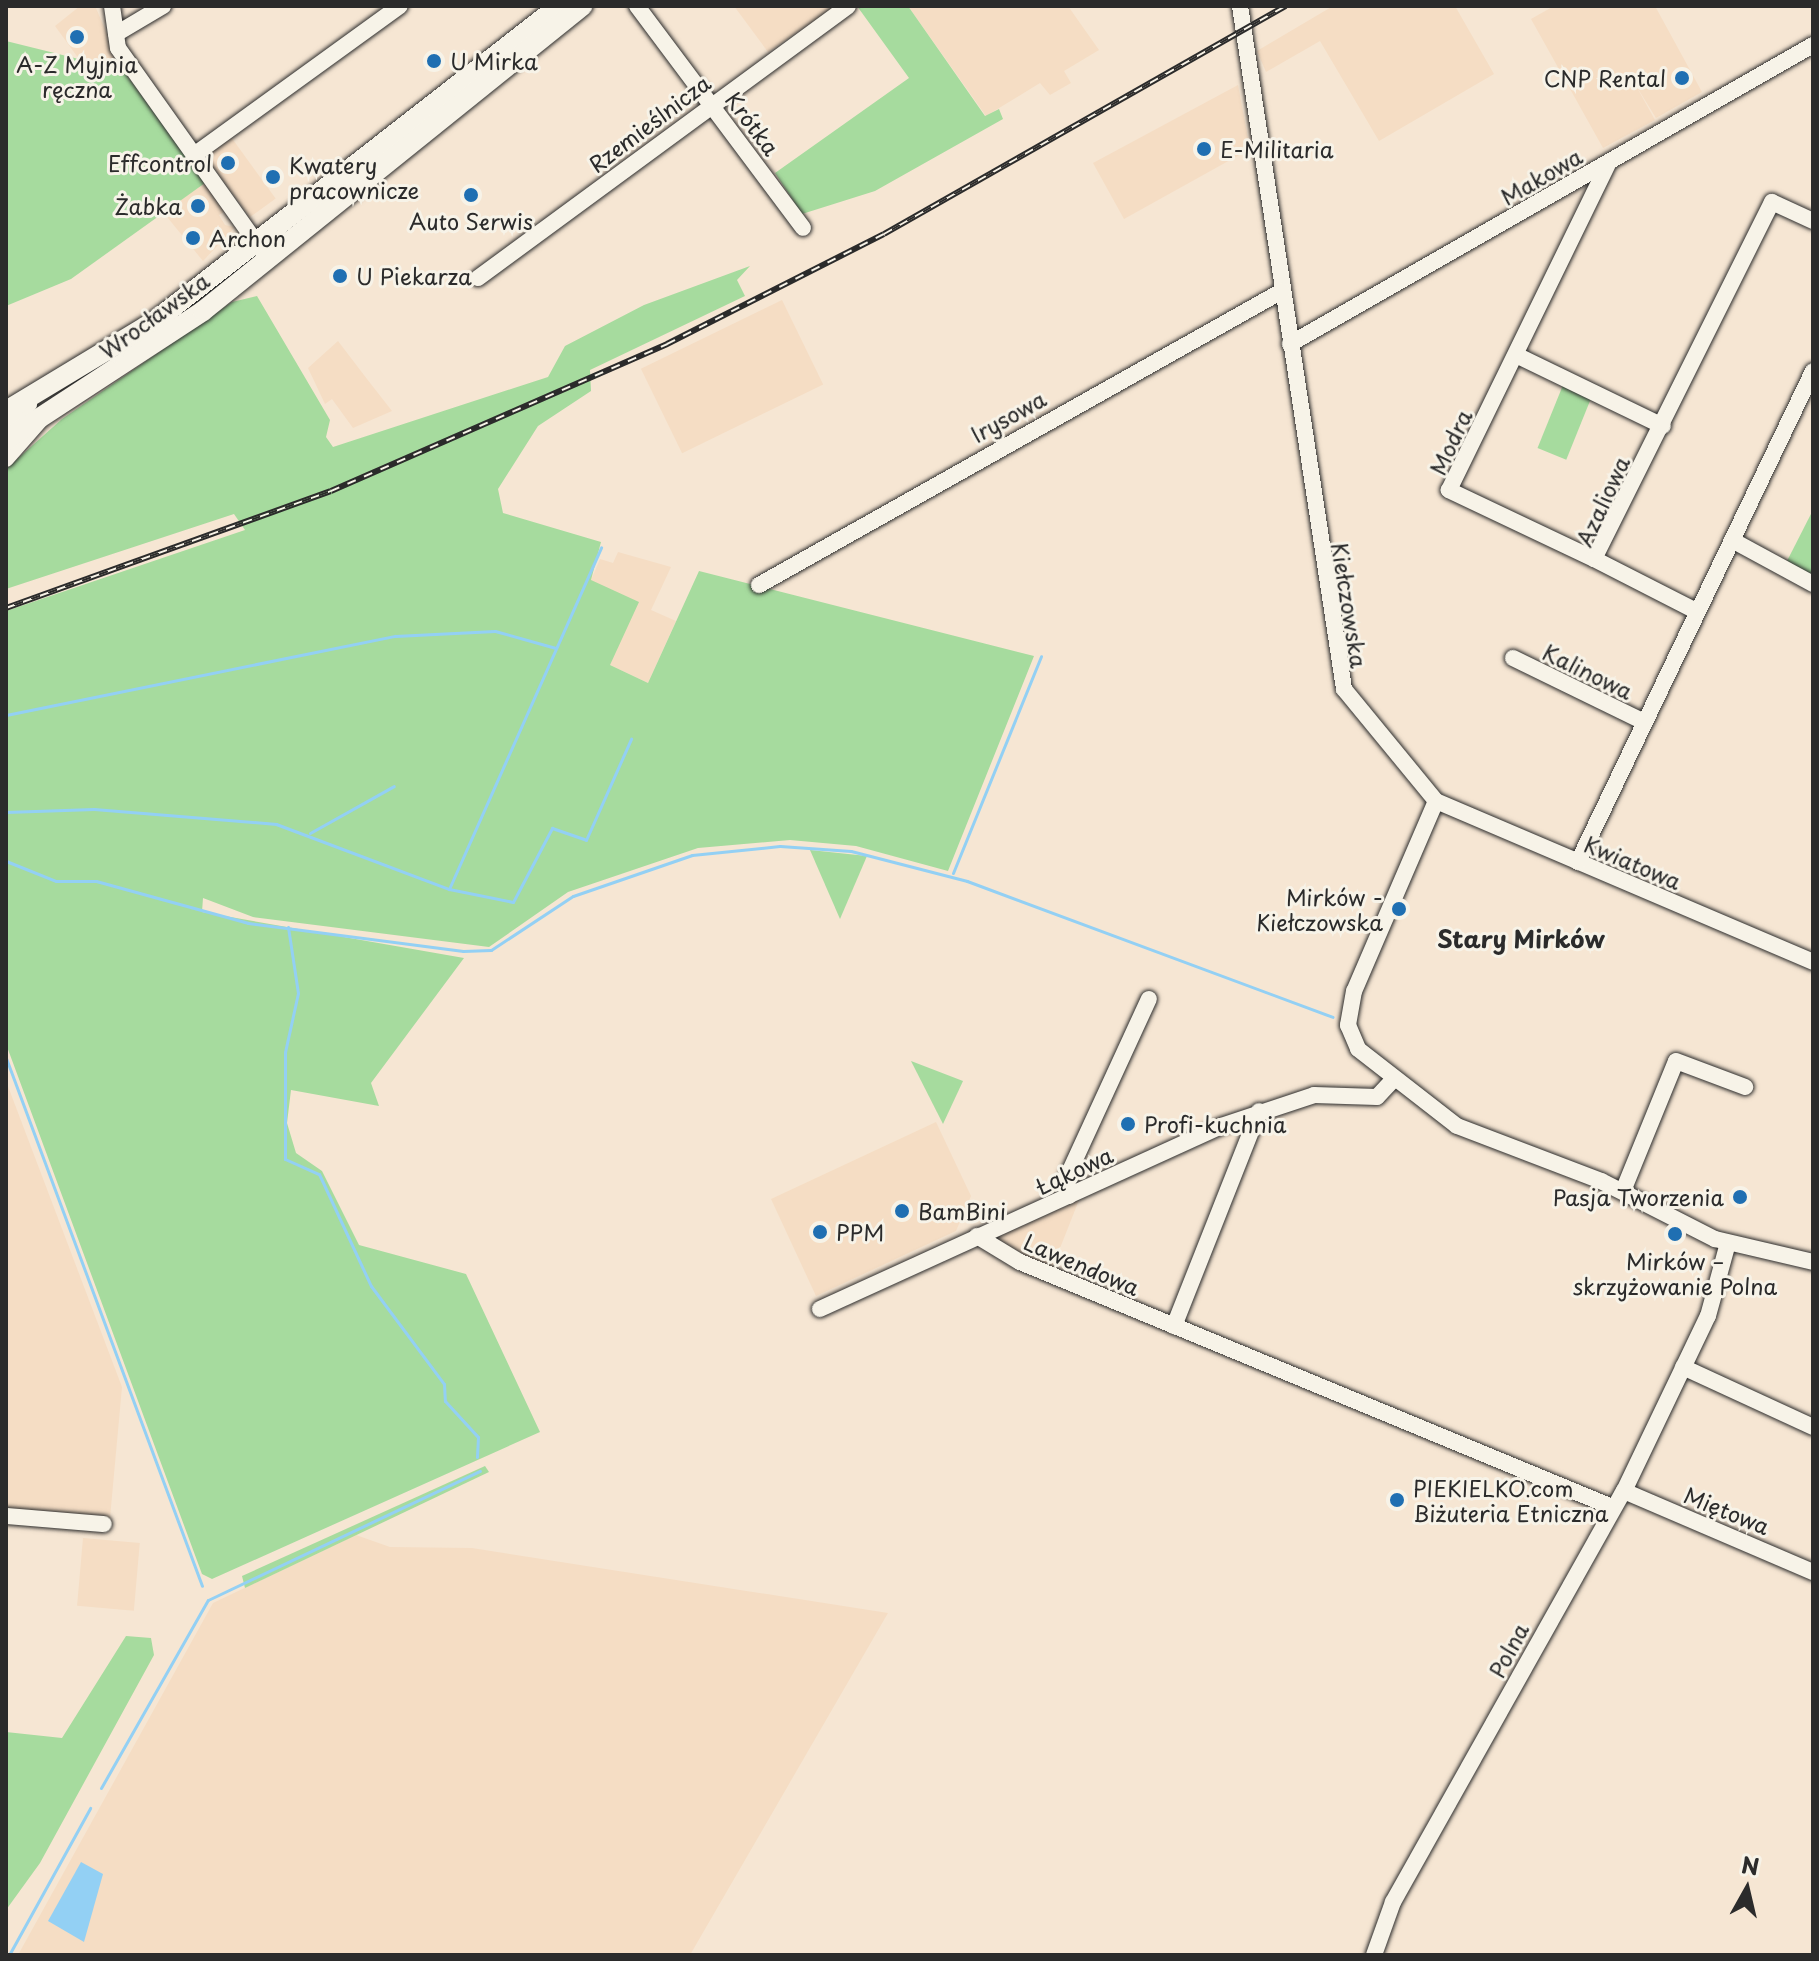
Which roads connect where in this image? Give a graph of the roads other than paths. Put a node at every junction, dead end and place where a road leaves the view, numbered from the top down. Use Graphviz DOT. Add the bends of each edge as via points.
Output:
graph roads {
  1 [pos="112,6"];
  2 [pos="163,6"];
  3 [pos="400,6"];
  4 [pos="559,6"];
  5 [pos="583,6"];
  6 [pos="637,6"];
  7 [pos="848,6"];
  8 [pos="1240,6"];
  9 [pos="116,34"];
  10 [pos="1813,45"];
  11 [pos="711,104"];
  12 [pos="194,155"];
  13 [pos="1608,164"];
  14 [pos="1813,221"];
  15 [pos="803,228"];
  16 [pos="263,251"];
  17 [pos="478,278"];
  18 [pos="1282,291"];
  19 [pos="1290,344"];
  20 [pos="1516,355"];
  21 [pos="1813,371"];
  22 [pos="39,395"];
  23 [pos="6,411"];
  24 [pos="41,419"];
  25 [pos="1663,426"];
  26 [pos="6,429"];
  27 [pos="6,440"];
  28 [pos="6,459"];
  29 [pos="1732,540"];
  30 [pos="1594,559"];
  31 [pos="1813,584"];
  32 [pos="759,585"];
  33 [pos="1696,611"];
  34 [pos="1513,658"];
  35 [pos="1644,722"];
  36 [pos="1436,801"];
  37 [pos="1578,862"];
  38 [pos="1813,962"];
  39 [pos="1149,999"];
  40 [pos="1393,1080"];
  41 [pos="1745,1087"];
  42 [pos="1259,1111"];
  43 [pos="1623,1191"];
  44 [pos="1069,1196"];
  45 [pos="977,1236"];
  46 [pos="1728,1243"];
  47 [pos="1813,1262"];
  48 [pos="820,1309"];
  49 [pos="1174,1326"];
  50 [pos="1683,1367"];
  51 [pos="1813,1427"];
  52 [pos="1624,1491"];
  53 [pos="1612,1507"];
  54 [pos="6,1516"];
  55 [pos="104,1524"];
  56 [pos="1813,1572"];
  57 [pos="1374,1955"];
  1 -- 9 [label="street"];
  2 -- 9 [label="street"];
  3 -- 12 [label="street"];
  4 -- 16 [label="main road, Wrocławska"];
  5 -- 16 [label="main road, Wrocławska"];
  6 -- 11 [label="street, Krótka"];
  7 -- 11 [label="street, Rzemieślnicza"];
  8 -- 18 [label="street, Kiełczowska"];
  9 -- 12 [label="street" via="118,48"];
  10 -- 13 [label="street, Makowa"];
  11 -- 15 [label="street, Krótka"];
  11 -- 17 [label="street, Rzemieślnicza"];
  12 -- 16 [label="street"];
  13 -- 19 [label="street, Makowa"];
  13 -- 20 [label="street, Modra"];
  14 -- 25 [label="street, Azaliowa" via="1772,202"];
  16 -- 22 [label="main road, Wrocławska"];
  16 -- 24 [label="main road, Wrocławska"];
  18 -- 19 [label="street, Kiełczowska"];
  18 -- 32 [label="street, Irysowa"];
  19 -- 36 [label="street, Kiełczowska" via="1341,682"];
  20 -- 25 [label="street"];
  20 -- 30 [label="street, Modra" via="1449,490"];
  21 -- 29 [label="street"];
  22 -- 23 [label="main road, Wrocławska"];
  22 -- 26 [label="street, Wrocławska"];
  24 -- 27 [label="main road, Wrocławska"];
  24 -- 28 [label="street"];
  25 -- 30 [label="street, Azaliowa"];
  29 -- 31 [label="street"];
  29 -- 33 [label="street"];
  30 -- 33 [label="street, Azaliowa"];
  33 -- 35 [label="street, Kalinowa"];
  34 -- 35 [label="street, Kalinowa"];
  35 -- 37 [label="street, Kalinowa"];
  36 -- 37 [label="street, Kwiatowa"];
  36 -- 40 [label="street" via="1348,1010 1354,1043"];
  37 -- 38 [label="street, Kwiatowa"];
  39 -- 44 [label="street" via="1067,1177"];
  40 -- 42 [label="street, Łąkowa" via="1377,1097 1333,1092"];
  40 -- 43 [label="street" via="1444,1120"];
  41 -- 43 [label="street" via="1676,1061"];
  42 -- 44 [label="street, Łąkowa"];
  42 -- 49 [label="street"];
  43 -- 46 [label="street"];
  44 -- 45 [label="street, Łąkowa"];
  45 -- 48 [label="street, Łąkowa"];
  45 -- 49 [label="street, Lawendowa" via="1020,1262"];
  46 -- 47 [label="street"];
  46 -- 50 [label="street, Polna" via="1708,1316"];
  49 -- 53 [label="street, Lawendowa"];
  50 -- 51 [label="street"];
  50 -- 52 [label="street, Polna"];
  52 -- 53 [label="street, Polna"];
  52 -- 56 [label="street, Miętowa"];
  53 -- 57 [label="street, Polna" via="1393,1902"];
  54 -- 55 [label="street"];
}
